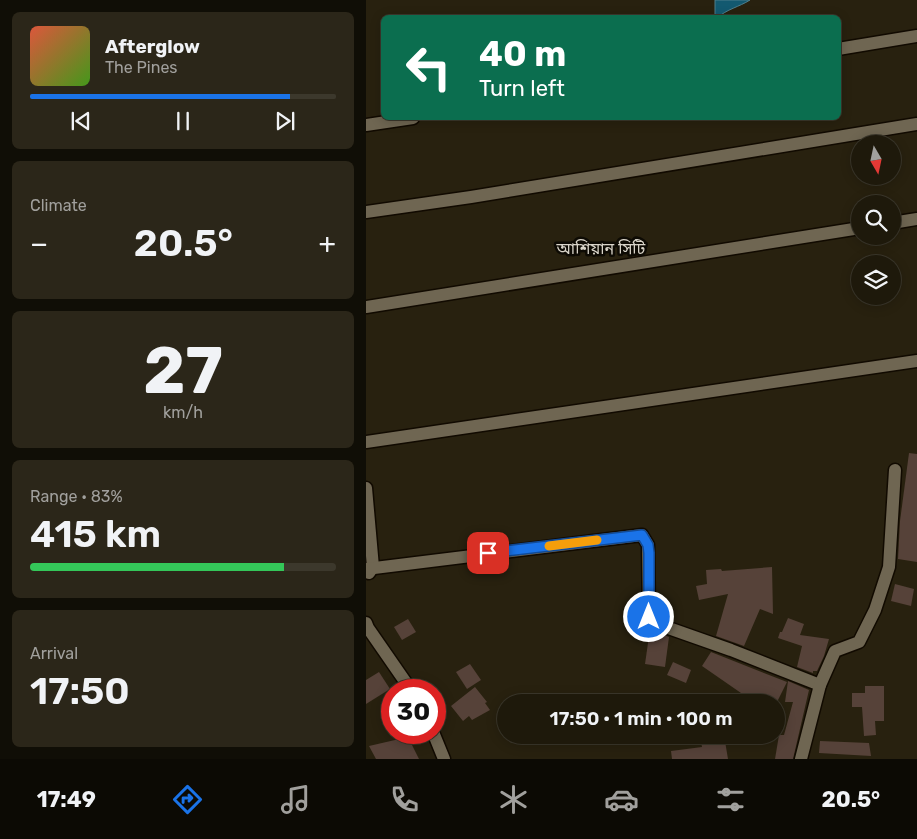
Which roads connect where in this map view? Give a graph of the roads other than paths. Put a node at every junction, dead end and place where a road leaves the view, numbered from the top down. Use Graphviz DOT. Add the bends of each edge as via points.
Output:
graph roads {
  1 [pos="917,36"];
  2 [pos="841,49"];
  3 [pos="400,120"];
  4 [pos="917,124"];
  5 [pos="366,125"];
  6 [pos="366,212"];
  7 [pos="917,219"];
  8 [pos="901,222"];
  9 [pos="851,229"];
  10 [pos="366,307"];
  11 [pos="917,361"];
  12 [pos="366,442"];
  13 [pos="895,470"];
  14 [pos="366,488"];
  15 [pos="368,571"];
  16 [pos="366,623"];
  17 [pos="403,679"];
  18 [pos="820,685"];
  19 [pos="438,744"];
  20 [pos="444,759"];
  21 [pos="801,759"];
  1 -- 2 [label="street"];
  3 -- 5 [label="street"];
  4 -- 6 [label="street"];
  7 -- 8 [label="street"];
  9 -- 10 [label="street"];
  11 -- 12 [label="street"];
  13 -- 18 [label="street" via="889,567 875,610 859,642 835,651"];
  14 -- 15 [label="street"];
  15 -- 18 [label="street" via="642,535 648,545 649,617 654,622"];
  16 -- 17 [label="street"];
  18 -- 21 [label="street"];
  19 -- 20 [label="street"];
}
